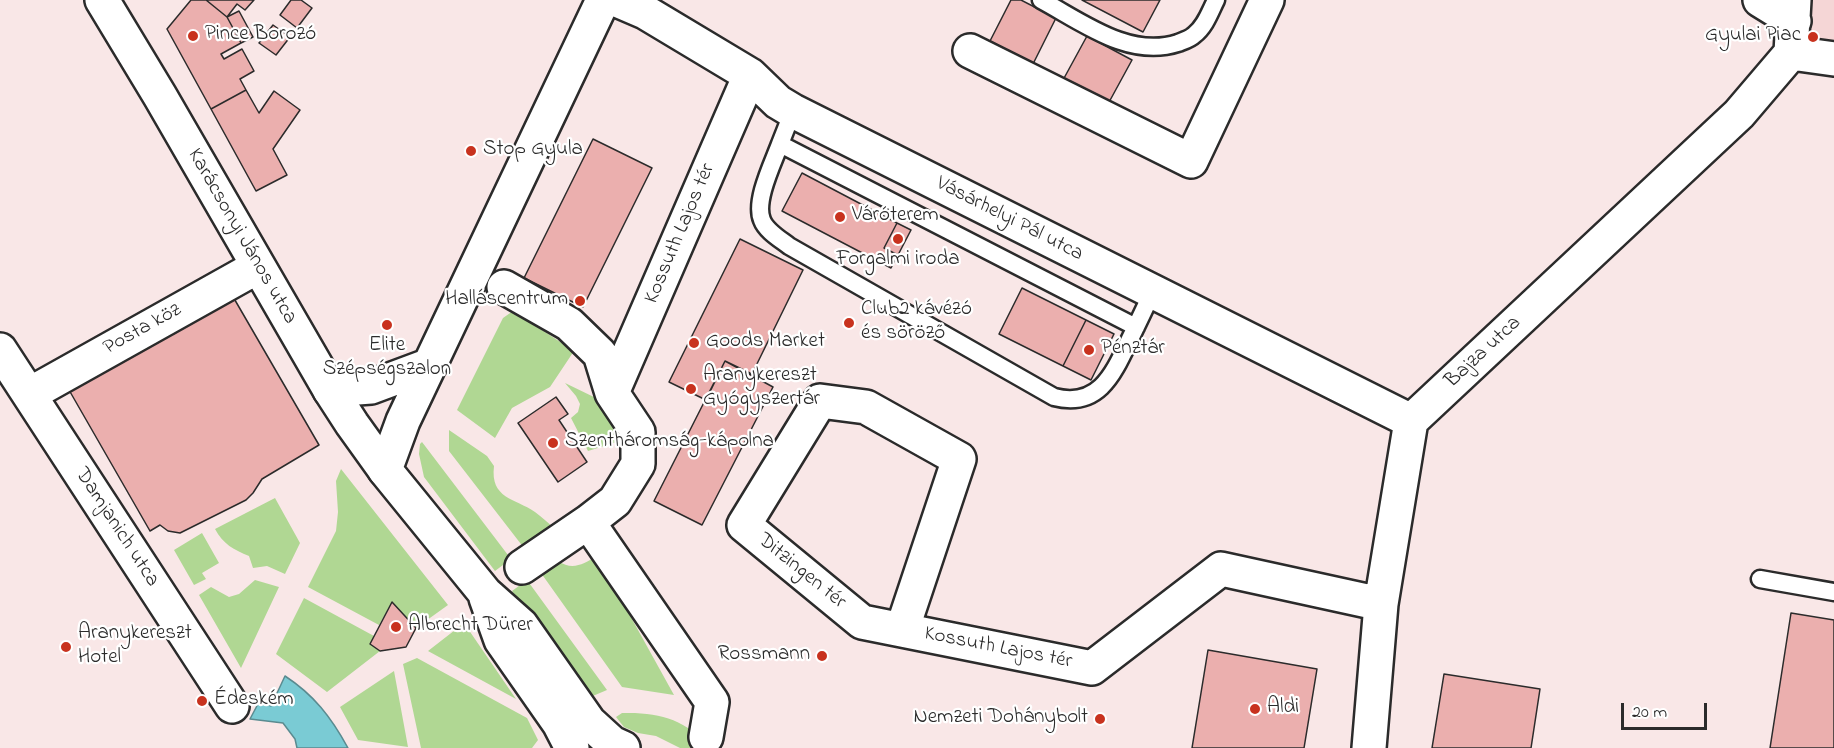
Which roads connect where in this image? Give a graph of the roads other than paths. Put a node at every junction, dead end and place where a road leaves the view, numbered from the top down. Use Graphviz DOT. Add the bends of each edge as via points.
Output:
graph roads {
  1 [pos="102,0"];
  2 [pos="603,0"];
  3 [pos="617,0"];
  4 [pos="1041,0"];
  5 [pos="1216,0"];
  6 [pos="1268,0"];
  7 [pos="1760,0"];
  8 [pos="1794,10"];
  9 [pos="970,51"];
  10 [pos="1791,53"];
  11 [pos="1834,59"];
  12 [pos="750,75"];
  13 [pos="793,111"];
  14 [pos="780,144"];
  15 [pos="257,267"];
  16 [pos="504,287"];
  17 [pos="1152,292"];
  18 [pos="1136,327"];
  19 [pos="0,350"];
  20 [pos="430,365"];
  21 [pos="330,390"];
  22 [pos="612,393"];
  23 [pos="30,394"];
  24 [pos="1411,421"];
  25 [pos="385,471"];
  26 [pos="588,522"];
  27 [pos="522,567"];
  28 [pos="1760,579"];
  29 [pos="1834,592"];
  30 [pos="484,593"];
  31 [pos="1381,604"];
  32 [pos="902,630"];
  33 [pos="232,706"];
  34 [pos="706,737"];
  35 [pos="572,748"];
  36 [pos="623,748"];
  37 [pos="1369,748"];
  1 -- 15 [label="street, Karácsonyi János utca"];
  2 -- 20 [label="street"];
  3 -- 12 [label="street, Vásárhelyi Pál utca" via="645,12"];
  4 -- 5 [label="lane" via="1118,41 1139,47 1164,47 1194,36"];
  6 -- 9 [label="street" via="1191,161"];
  7 -- 8 [label="street"];
  8 -- 10 [label="street"];
  10 -- 11 [label="street"];
  10 -- 24 [label="street, Bajza utca" via="1739,114"];
  12 -- 13 [label="street, Vásárhelyi Pál utca"];
  12 -- 22 [label="street, Kossuth Lajos tér"];
  13 -- 14 [label="lane"];
  13 -- 17 [label="street, Vásárhelyi Pál utca"];
  14 -- 18 [label="lane"];
  14 -- 18 [label="lane" via="760,201 762,220 772,233 1042,392 1066,400 1091,395 1114,371"];
  15 -- 21 [label="street, Karácsonyi János utca"];
  15 -- 23 [label="street, Posta köz"];
  16 -- 22 [label="street" via="570,324 600,354"];
  17 -- 18 [label="lane"];
  17 -- 24 [label="street, Vásárhelyi Pál utca"];
  19 -- 23 [label="street, Damjanich utca"];
  20 -- 21 [label="street" via="371,387"];
  20 -- 25 [label="street"];
  21 -- 25 [label="street, Karácsonyi János utca"];
  22 -- 26 [label="street" via="638,432 638,464 615,501"];
  23 -- 33 [label="street, Damjanich utca"];
  24 -- 31 [label="street"];
  25 -- 30 [label="street, Karácsonyi János utca"];
  26 -- 27 [label="street"];
  26 -- 34 [label="street" via="712,702"];
  28 -- 29 [label="lane"];
  30 -- 35 [label="street" via="501,640"];
  30 -- 36 [label="street" via="520,625 589,722"];
  31 -- 32 [label="street, Kossuth Lajos tér" via="1221,569 1092,668"];
  31 -- 37 [label="street"];
  32 -- 32 [label="street, Ditzingen tér" via="862,622 744,525 820,401 866,407 959,459"];
}
